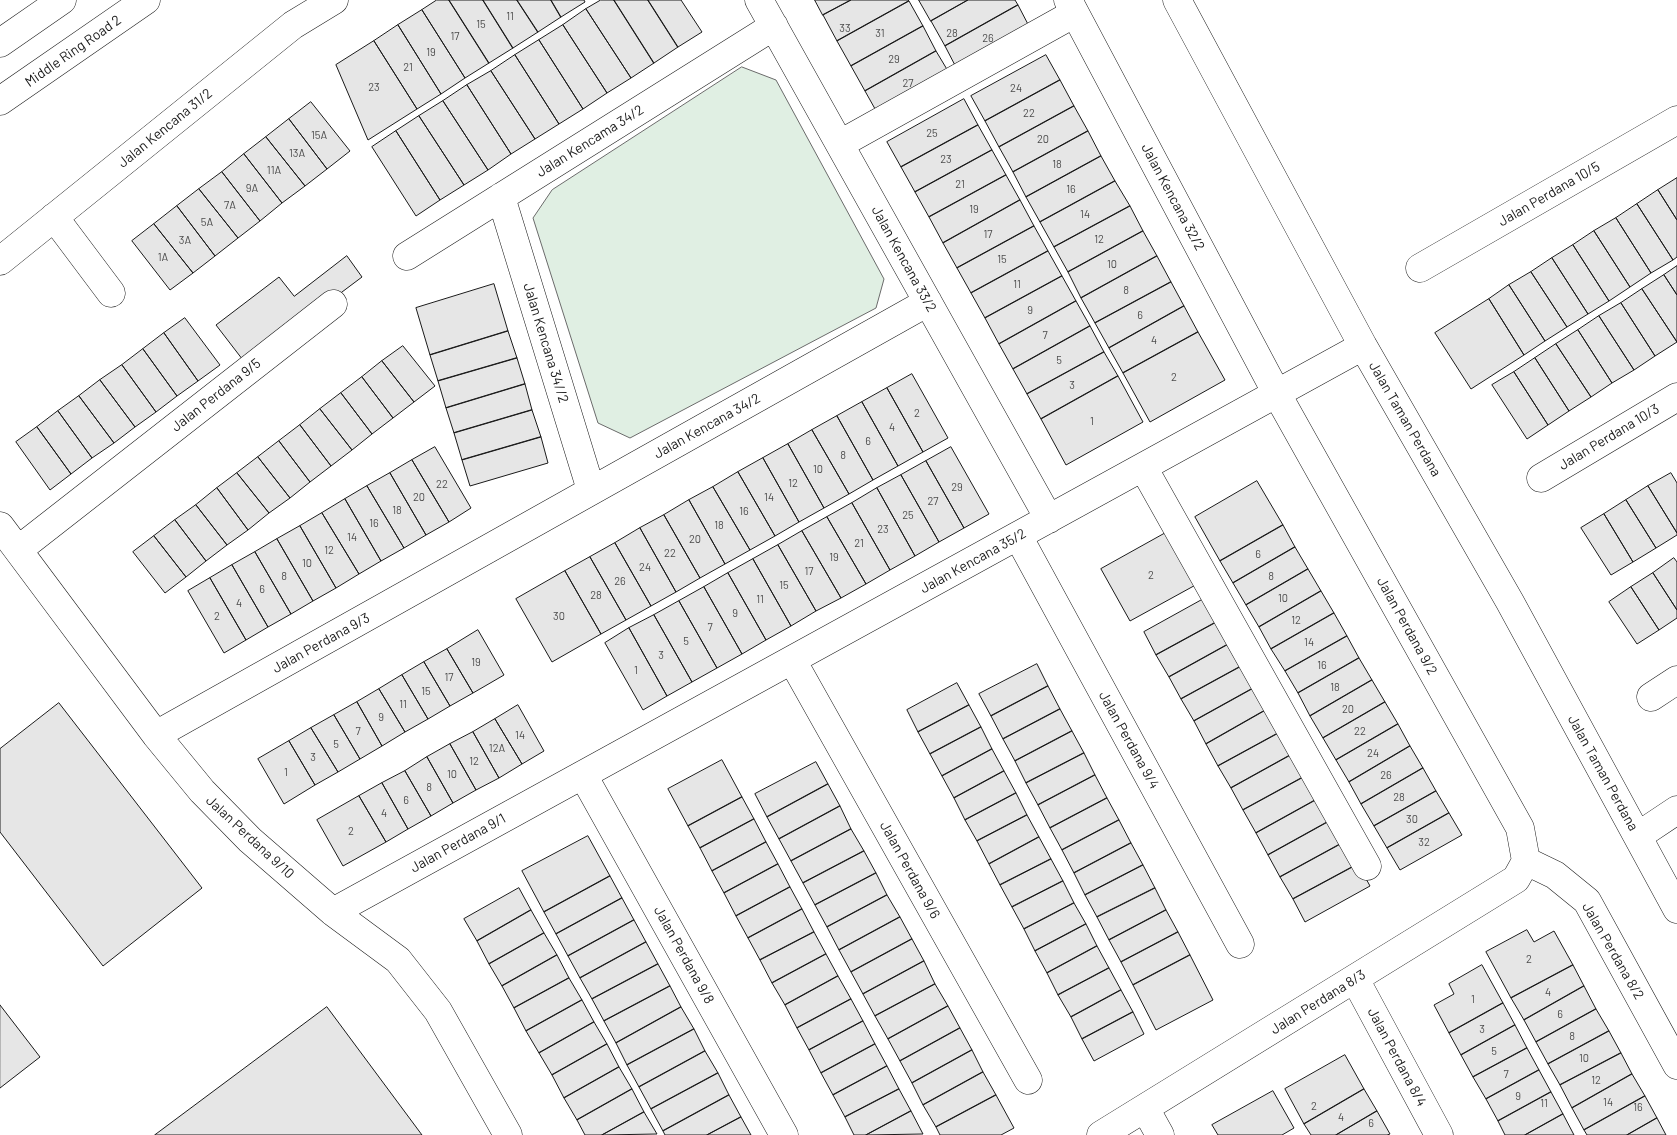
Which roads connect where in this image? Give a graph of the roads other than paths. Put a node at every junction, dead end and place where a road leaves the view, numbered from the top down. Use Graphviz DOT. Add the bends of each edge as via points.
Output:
graph roads {
  1 [pos="62,0"];
  2 [pos="146,0"];
  3 [pos="334,0"];
  4 [pos="759,0"];
  5 [pos="1179,1"];
  6 [pos="1072,6"];
  7 [pos="774,26"];
  8 [pos="0,43"];
  9 [pos="0,101"];
  10 [pos="1677,120"];
  11 [pos="840,144"];
  12 [pos="501,197"];
  13 [pos="54,217"];
  14 [pos="407,256"];
  15 [pos="0,261"];
  16 [pos="1420,268"];
  17 [pos="111,293"];
  18 [pos="928,302"];
  19 [pos="333,304"];
  20 [pos="1363,346"];
  21 [pos="1277,394"];
  22 [pos="1677,397"];
  23 [pos="1143,467"];
  24 [pos="1541,478"];
  25 [pos="591,490"];
  26 [pos="1050,519"];
  27 [pos="0,526"];
  28 [pos="1018,536"];
  29 [pos="18,550"];
  30 [pos="485,550"];
  31 [pos="792,660"];
  32 [pos="1677,680"];
  33 [pos="1651,697"];
  34 [pos="156,735"];
  35 [pos="583,775"];
  36 [pos="1677,810"];
  37 [pos="1638,836"];
  38 [pos="1526,861"];
  39 [pos="1367,866"];
  40 [pos="1677,909"];
  41 [pos="333,912"];
  42 [pos="1240,944"];
  43 [pos="1355,979"];
  44 [pos="1677,1065"];
  45 [pos="1028,1080"];
  46 [pos="1144,1108"];
  47 [pos="508,1135"];
  48 [pos="784,1135"];
  49 [pos="1102,1135"];
  50 [pos="1160,1135"];
  51 [pos="1439,1135"];
  1 -- 8 [label="main road"];
  2 -- 9 [label="main road, Middle Ring Road 2"];
  3 -- 13 [label="main road, Jalan Kencana 31/2" via="293,25"];
  4 -- 7 [label="main road, Jalan Kencana 33/2"];
  5 -- 20 [label="main road, Jalan Taman Perdana"];
  6 -- 11 [label="main road"];
  6 -- 21 [label="main road, Jalan Kencana 32/2"];
  7 -- 11 [label="main road, Jalan Kencana 33/2"];
  7 -- 12 [label="main road, Jalan Kencama 34/2"];
  10 -- 16 [label="main road, Jalan Perdana 10/5"];
  11 -- 18 [label="main road, Jalan Kencana 33/2"];
  12 -- 14 [label="main road, Jalan Kencama 34/2"];
  12 -- 25 [label="main road, Jalan Kencana 34//2"];
  13 -- 15 [label="main road, Jalan Kencana 31/2"];
  13 -- 17 [label="main road"];
  18 -- 25 [label="main road, Jalan Kencana 34/2"];
  18 -- 26 [label="main road, Jalan Kencana 33/2"];
  19 -- 29 [label="main road, Jalan Perdana 9/5"];
  20 -- 21 [label="main road, Jalan Kencana 35/2"];
  20 -- 37 [label="main road, Jalan Taman Perdana" via="1510,602"];
  21 -- 23 [label="main road, Jalan Kencana 35/2"];
  21 -- 38 [label="main road, Jalan Perdana 9/2" via="1520,828"];
  22 -- 24 [label="main road, Jalan Perdana 10/3"];
  23 -- 26 [label="main road, Jalan Kencana 35/2"];
  23 -- 39 [label="main road"];
  25 -- 30 [label="main road, Jalan Kencana 34/2"];
  26 -- 28 [label="main road, Jalan Kencana 35/2"];
  27 -- 29 [label="main road, Jalan Perdana 9/10"];
  28 -- 31 [label="main road, Jalan Kencana 35/2"];
  28 -- 42 [label="main road, Jalan Perdana 9/4"];
  29 -- 34 [label="main road, Jalan Perdana 9/10"];
  30 -- 34 [label="main road, Jalan Perdana 9/3"];
  31 -- 35 [label="main road, Jalan Kencana 35/2"];
  31 -- 45 [label="main road, Jalan Perdana 9/6"];
  32 -- 33 [label="main road"];
  34 -- 41 [label="main road, Jalan Perdana 9/10" via="202,791 250,840"];
  35 -- 41 [label="main road, Jalan Perdana 9/1"];
  35 -- 48 [label="main road, Jalan Perdana 9/8"];
  36 -- 37 [label="main road"];
  37 -- 40 [label="main road, Jalan Taman Perdana"];
  38 -- 43 [label="main road, Jalan Perdana 8/3" via="1516,879"];
  38 -- 44 [label="main road, Jalan Perdana 8/2" via="1555,875 1587,901"];
  41 -- 47 [label="main road, Jalan Perdana 9/10" via="398,960 438,1011"];
  43 -- 46 [label="main road, Jalan Perdana 8/3"];
  43 -- 51 [label="main road, Jalan Perdana 8/4"];
  46 -- 49 [label="main road, Jalan Perdana 8/3"];
  46 -- 50 [label="main road"];
}
